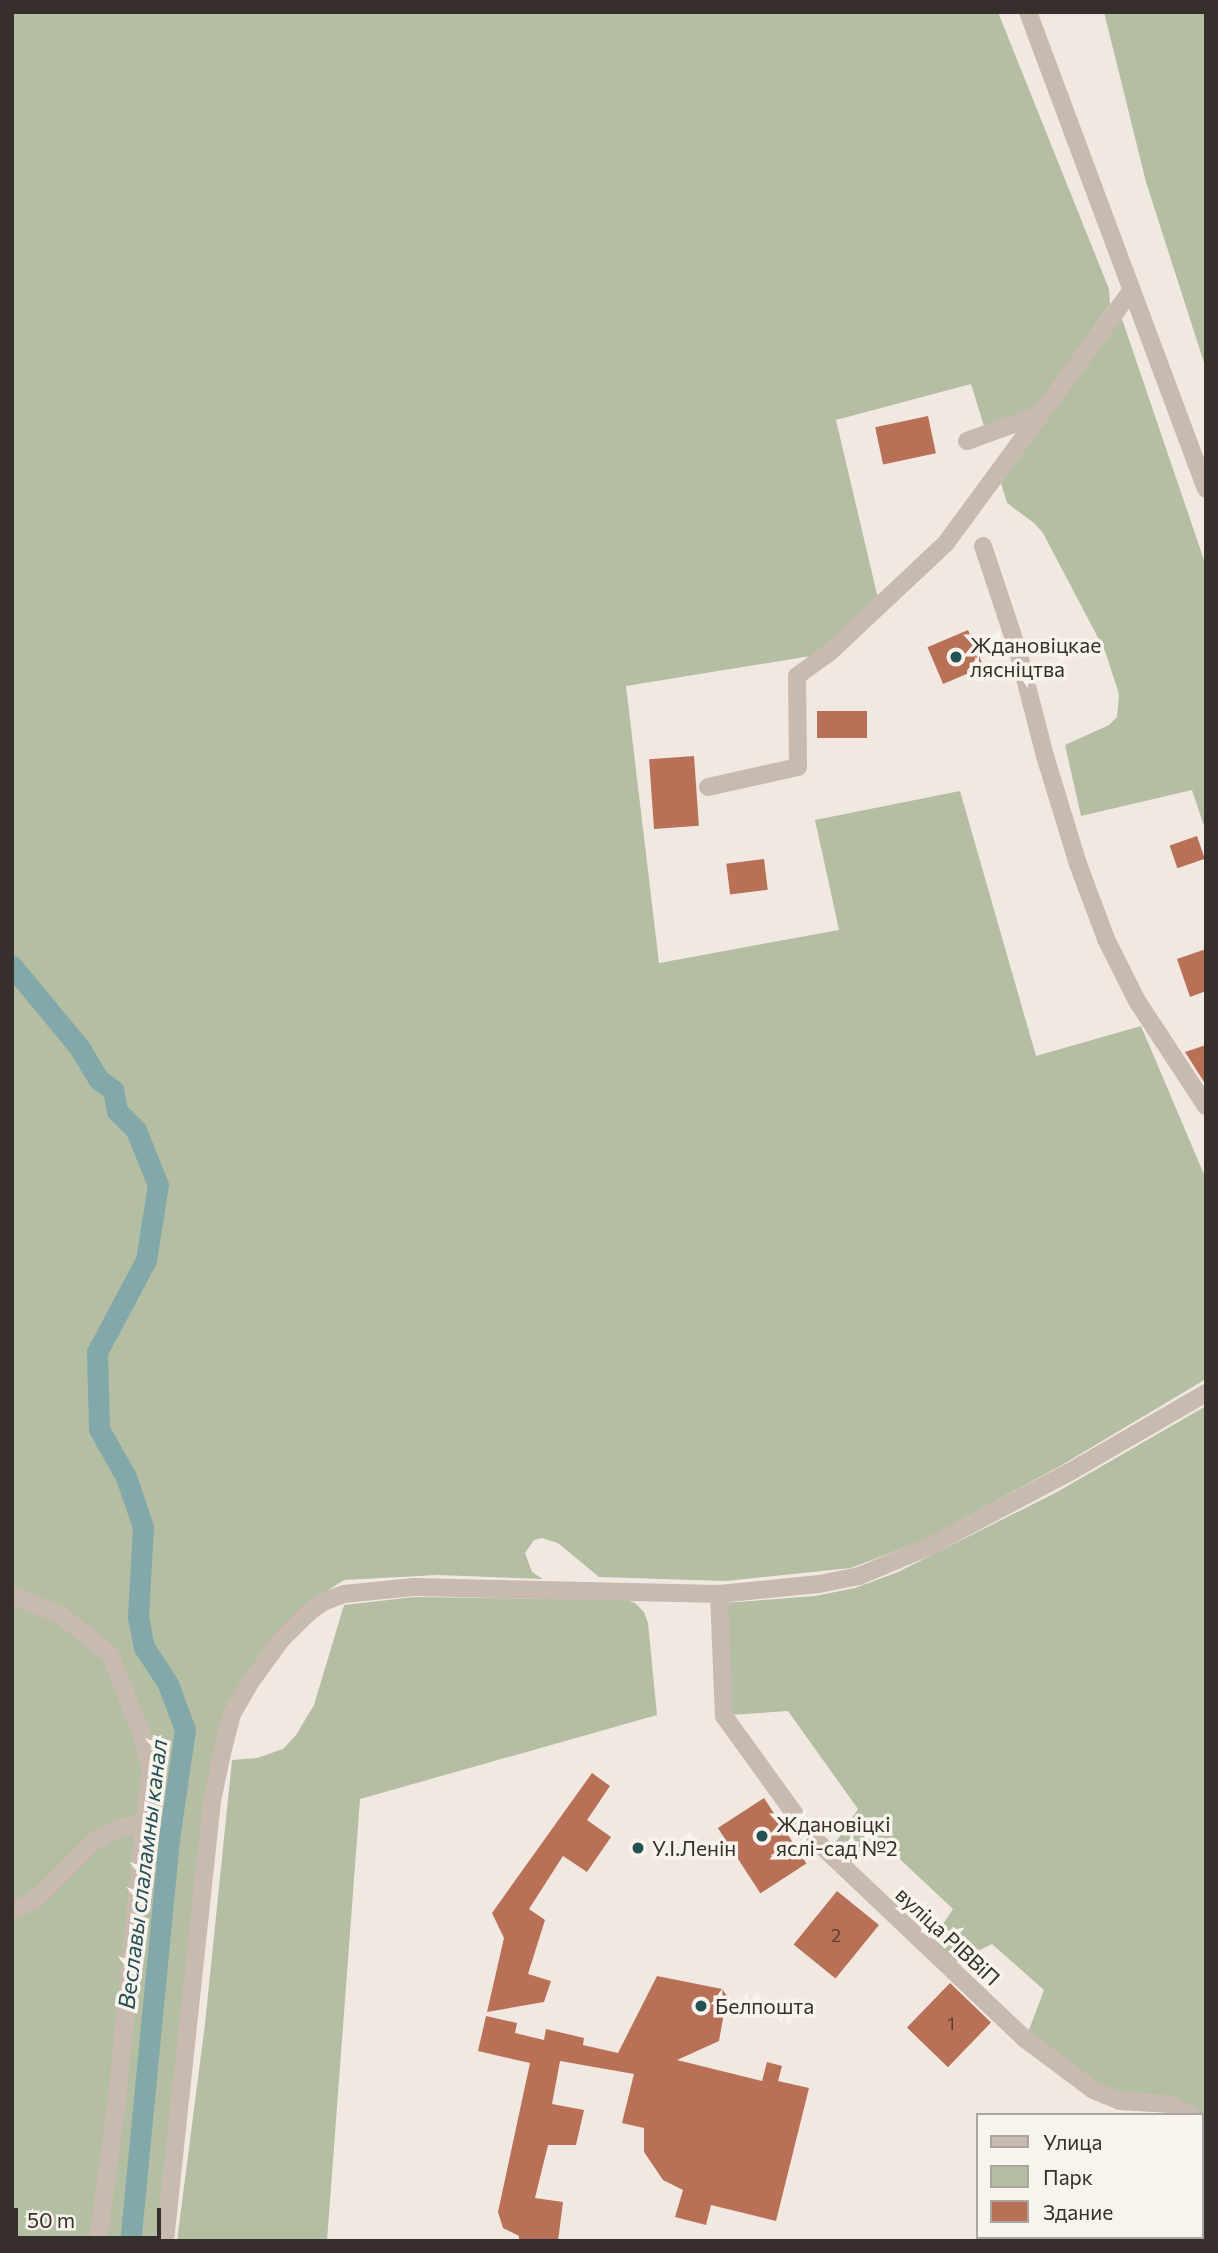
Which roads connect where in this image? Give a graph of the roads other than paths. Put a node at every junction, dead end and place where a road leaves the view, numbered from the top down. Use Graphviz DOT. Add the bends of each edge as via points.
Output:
graph roads {
  1 [pos="1028,12"];
  2 [pos="1132,290"];
  3 [pos="1041,414"];
  4 [pos="967,441"];
  5 [pos="1206,489"];
  6 [pos="983,546"];
  7 [pos="708,787"];
  8 [pos="1206,1107"];
  9 [pos="1206,1393"];
  10 [pos="719,1594"];
  11 [pos="12,1595"];
  12 [pos="144,1824"];
  13 [pos="12,1911"];
  14 [pos="1187,2113"];
  15 [pos="98,2241"];
  16 [pos="165,2241"];
  1 -- 2 [label="street"];
  2 -- 3 [label="street"];
  2 -- 5 [label="street"];
  3 -- 4 [label="street"];
  3 -- 7 [label="street" via="946,543 829,653 797,676 798,767"];
  6 -- 8 [label="street" via="1070,840 1106,939 1137,1001"];
  9 -- 10 [label="street" via="1068,1473 895,1562 819,1584"];
  10 -- 14 [label="street, вуліца РІВВіП" via="724,1717 809,1834 1025,2039 1093,2090 1120,2101 1171,2104"];
  10 -- 16 [label="street" via="400,1588 345,1594 323,1602 281,1640 232,1714 212,1801"];
  11 -- 12 [label="street" via="60,1615 110,1654 151,1769"];
  12 -- 13 [label="street" via="120,1828 94,1841 34,1900"];
  12 -- 15 [label="street"];
}
